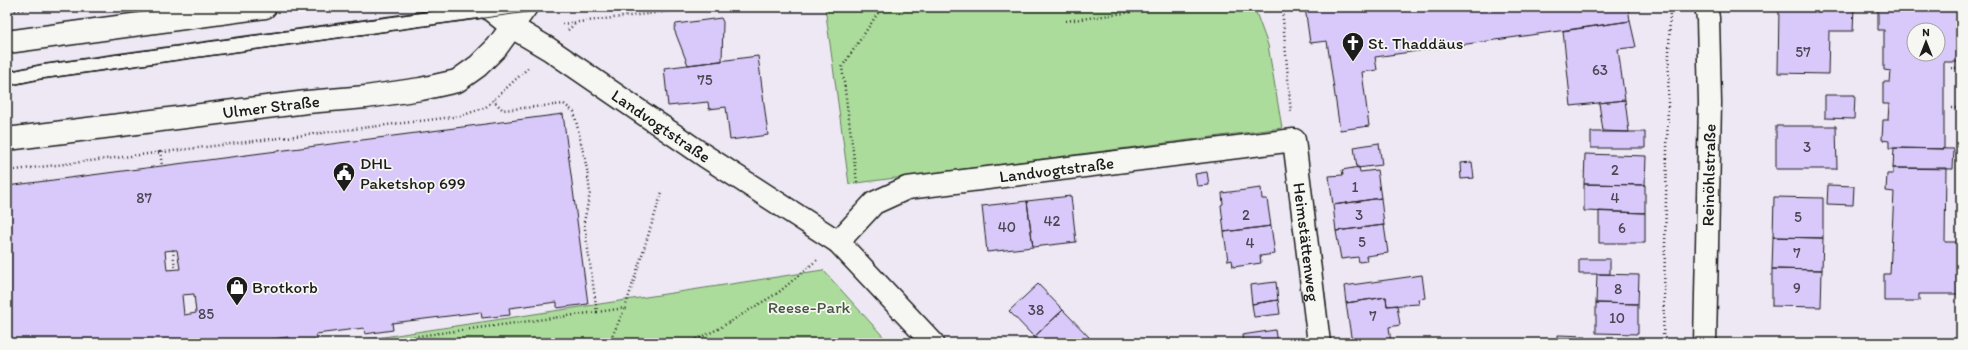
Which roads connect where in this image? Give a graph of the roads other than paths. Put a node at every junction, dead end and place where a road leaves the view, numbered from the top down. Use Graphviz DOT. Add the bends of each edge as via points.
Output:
graph roads {
  1 [pos="265,7"];
  2 [pos="526,7"];
  3 [pos="1706,7"];
  4 [pos="500,13"];
  5 [pos="7,42"];
  6 [pos="7,79"];
  7 [pos="7,139"];
  8 [pos="1294,140"];
  9 [pos="838,242"];
  10 [pos="933,343"];
  11 [pos="1319,343"];
  12 [pos="1705,343"];
  1 -- 5 [label="street"];
  2 -- 4 [label="street, Ulmer Straße"];
  3 -- 12 [label="street, Reinöhlstraße" via="1710,103"];
  4 -- 6 [label="lane" via="40,72"];
  4 -- 7 [label="street, Ulmer Straße" via="497,47 478,66 457,81 420,89"];
  4 -- 9 [label="street, Landvogtstraße" via="705,156"];
  8 -- 9 [label="street, Landvogtstraße" via="907,188 874,203"];
  8 -- 11 [label="street, Heimstättenweg"];
  9 -- 10 [label="street, Landvogtstraße"];
}
